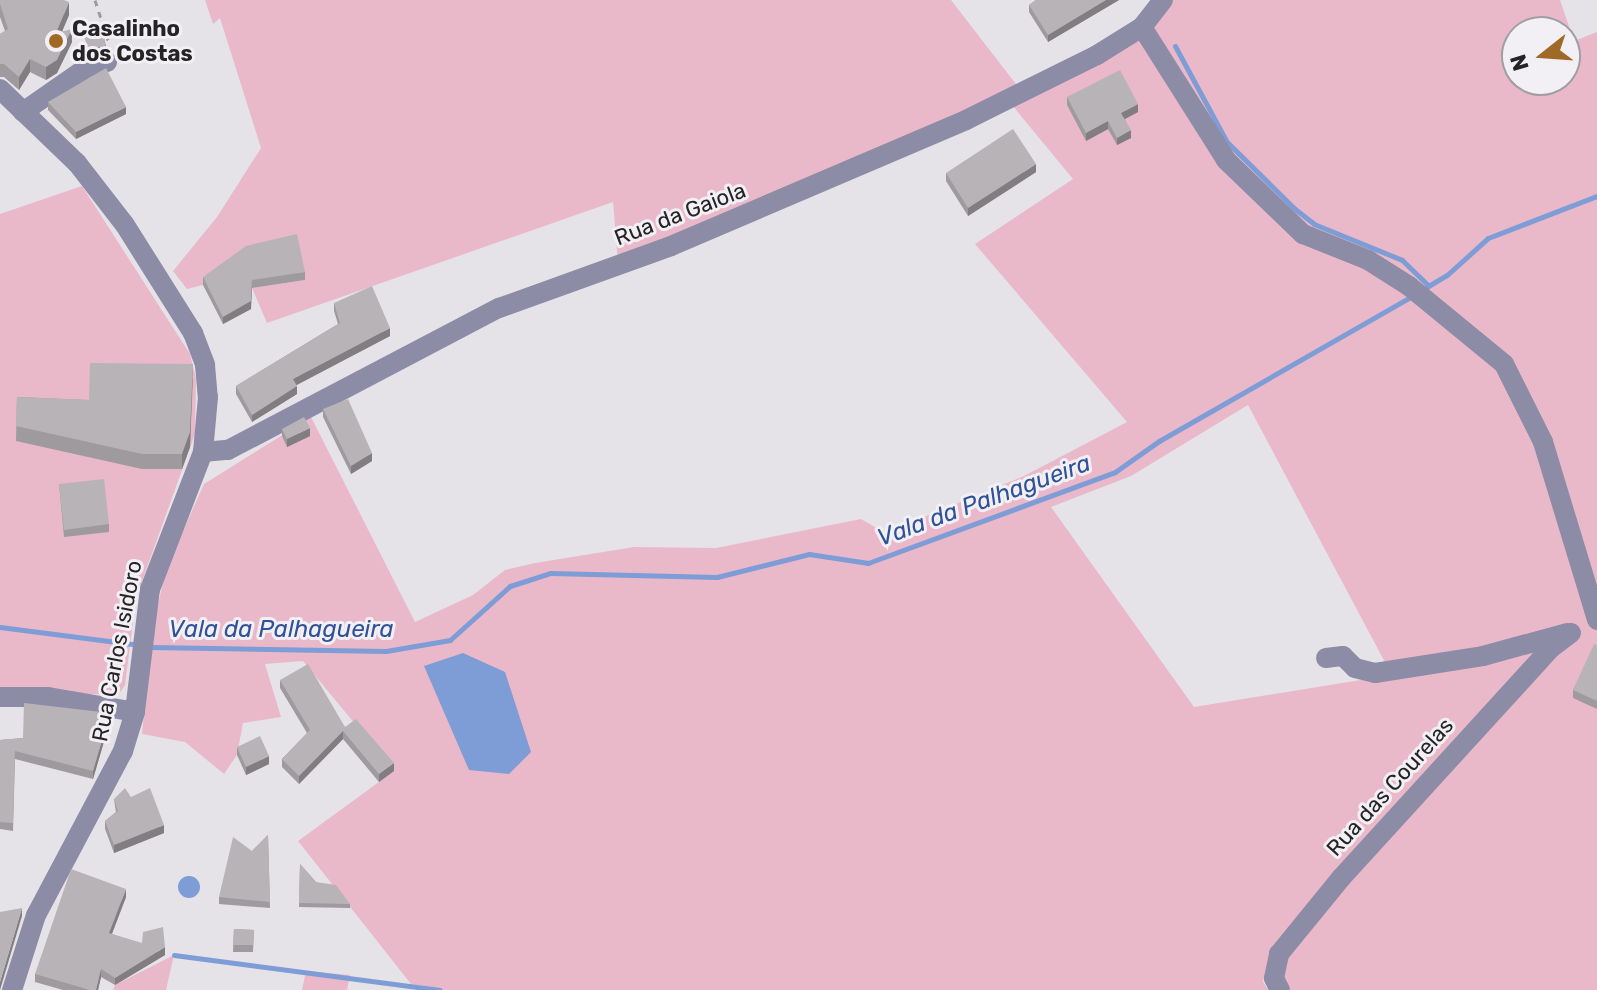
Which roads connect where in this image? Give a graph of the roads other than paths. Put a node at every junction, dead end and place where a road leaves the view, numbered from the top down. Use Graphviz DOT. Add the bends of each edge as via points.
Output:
graph roads {
  1 [pos="1163,0"];
  2 [pos="1142,27"];
  3 [pos="107,62"];
  4 [pos="0,89"];
  5 [pos="23,112"];
  6 [pos="203,452"];
  7 [pos="1597,621"];
  8 [pos="1571,633"];
  9 [pos="1326,658"];
  10 [pos="0,697"];
  11 [pos="135,712"];
  12 [pos="12,990"];
  13 [pos="1280,990"];
  1 -- 2 [label="street, Rua da Gaiola"];
  2 -- 6 [label="street, Rua da Gaiola" via="966,120 671,246 499,308 228,450"];
  2 -- 7 [label="street" via="1226,160 1303,234 1368,260 1504,364 1559,487"];
  3 -- 5 [label="street" via="86,68"];
  4 -- 5 [label="street, Rua Carlos Isidoro"];
  5 -- 6 [label="street, Rua Carlos Isidoro" via="108,200 193,333 208,380"];
  6 -- 11 [label="street, Rua Carlos Isidoro" via="155,567"];
  7 -- 8 [label="street"];
  8 -- 9 [label="street" via="1483,656 1375,673 1355,668 1343,656"];
  8 -- 13 [label="street, Rua das Courelas" via="1551,648 1332,888 1279,954 1274,978"];
  10 -- 11 [label="street" via="48,697"];
  11 -- 12 [label="street, Rua Carlos Isidoro" via="115,773 36,915"];
}
